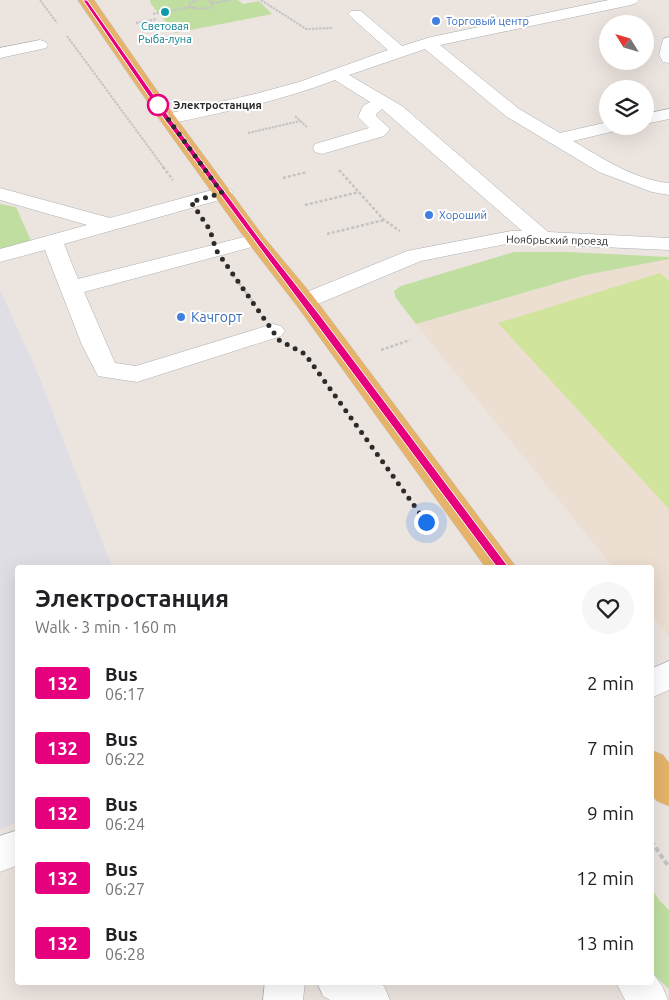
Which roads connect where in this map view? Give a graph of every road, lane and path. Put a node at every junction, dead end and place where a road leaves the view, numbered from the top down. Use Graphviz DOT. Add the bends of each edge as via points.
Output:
graph roads {
  1 [pos="40,0"];
  2 [pos="86,0"];
  3 [pos="197,0"];
  4 [pos="208,0"];
  5 [pos="230,0"];
  6 [pos="261,0"];
  7 [pos="631,0"];
  8 [pos="213,3"];
  9 [pos="190,7"];
  10 [pos="153,14"];
  11 [pos="361,18"];
  12 [pos="157,20"];
  13 [pos="132,24"];
  14 [pos="669,42"];
  15 [pos="428,43"];
  16 [pos="40,45"];
  17 [pos="400,52"];
  18 [pos="0,53"];
  19 [pos="669,58"];
  20 [pos="336,74"];
  21 [pos="274,95"];
  22 [pos="382,102"];
  23 [pos="669,114"];
  24 [pos="654,117"];
  25 [pos="168,119"];
  26 [pos="301,121"];
  27 [pos="599,129"];
  28 [pos="248,133"];
  29 [pos="393,135"];
  30 [pos="557,139"];
  31 [pos="431,141"];
  32 [pos="322,148"];
  33 [pos="669,189"];
  34 [pos="358,192"];
  35 [pos="222,193"];
  36 [pos="0,194"];
  37 [pos="191,202"];
  38 [pos="305,205"];
  39 [pos="384,220"];
  40 [pos="111,225"];
  41 [pos="327,234"];
  42 [pos="542,238"];
  43 [pos="256,240"];
  44 [pos="52,241"];
  45 [pos="669,244"];
  46 [pos="216,250"];
  47 [pos="435,252"];
  48 [pos="0,256"];
  49 [pos="71,288"];
  50 [pos="305,301"];
  51 [pos="273,331"];
  52 [pos="410,340"];
  53 [pos="376,351"];
  54 [pos="501,565"];
  55 [pos="669,676"];
  56 [pos="654,683"];
  57 [pos="654,770"];
  58 [pos="669,790"];
  59 [pos="654,845"];
  60 [pos="15,848"];
  61 [pos="0,854"];
  62 [pos="669,867"];
  63 [pos="285,985"];
  64 [pos="342,985"];
  65 [pos="638,985"];
  66 [pos="283,1000"];
  67 [pos="370,1000"];
  68 [pos="648,1000"];
  1 -- 37 [label="path"];
  2 -- 25 [label="main road"];
  3 -- 9 [label="path"];
  4 -- 8 [label="path"];
  5 -- 8 [label="path"];
  6 -- 11 [label="path" via="306,29 319,30"];
  7 -- 15 [label="street"];
  8 -- 9 [label="path" via="207,9"];
  9 -- 10 [label="path"];
  11 -- 17 [label="street"];
  12 -- 13 [label="path"];
  14 -- 19 [label="street"];
  15 -- 17 [label="street"];
  15 -- 30 [label="street" via="513,113"];
  16 -- 18 [label="street"];
  17 -- 20 [label="street"];
  20 -- 21 [label="street"];
  20 -- 22 [label="street"];
  21 -- 25 [label="street"];
  21 -- 26 [label="path"];
  22 -- 29 [label="street" via="369,110 367,116"];
  22 -- 31 [label="street"];
  23 -- 24 [label="street"];
  25 -- 35 [label="main road"];
  26 -- 28 [label="path"];
  26 -- 32 [label="path"];
  27 -- 30 [label="street"];
  29 -- 31 [label="street"];
  29 -- 32 [label="street" via="377,132"];
  30 -- 33 [label="street" via="615,172"];
  31 -- 42 [label="street"];
  32 -- 34 [label="path"];
  34 -- 38 [label="path"];
  34 -- 39 [label="path"];
  35 -- 37 [label="street"];
  35 -- 43 [label="main road"];
  36 -- 40 [label="street"];
  37 -- 40 [label="street"];
  39 -- 41 [label="path"];
  39 -- 47 [label="path"];
  40 -- 44 [label="street"];
  42 -- 45 [label="street, Ноябрьский проезд"];
  42 -- 47 [label="street, Ноябрьский проезд" via="511,237"];
  43 -- 46 [label="street"];
  43 -- 50 [label="main road"];
  44 -- 48 [label="street"];
  44 -- 49 [label="street"];
  46 -- 49 [label="street"];
  46 -- 51 [label="path"];
  47 -- 50 [label="street, Ноябрьский проезд" via="415,256"];
  49 -- 51 [label="street" via="107,370 137,374"];
  50 -- 54 [label="main road"];
  52 -- 53 [label="path"];
  55 -- 56 [label="street"];
  57 -- 58 [label="main road"];
  59 -- 62 [label="path"];
  60 -- 61 [label="street"];
  63 -- 66 [label="street"];
  64 -- 67 [label="street"];
  65 -- 68 [label="street"];
}
